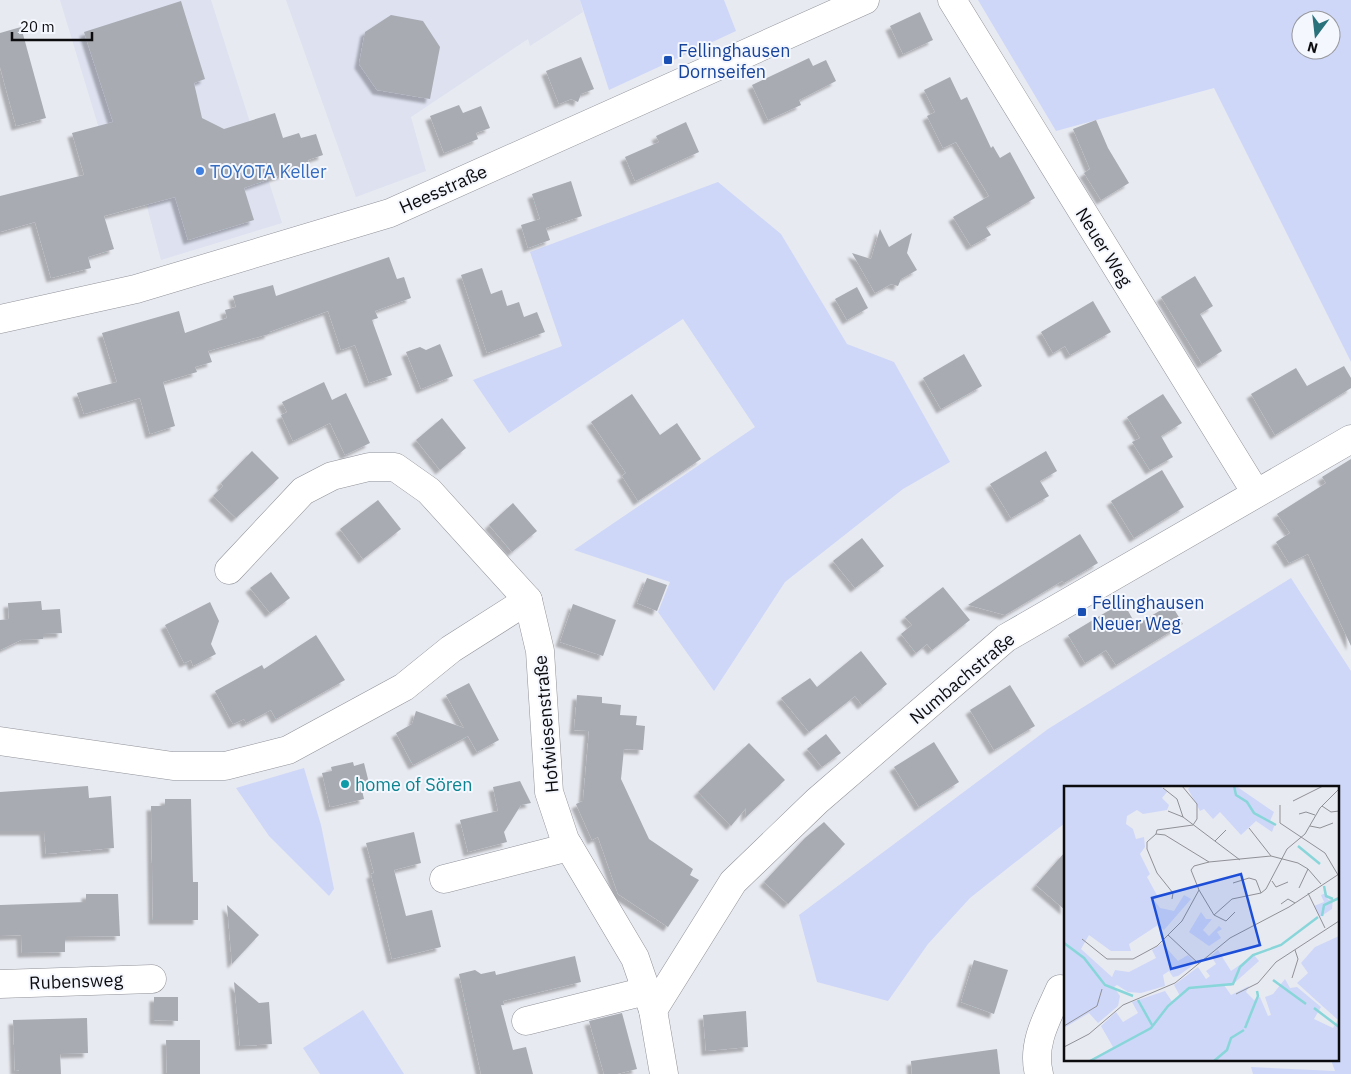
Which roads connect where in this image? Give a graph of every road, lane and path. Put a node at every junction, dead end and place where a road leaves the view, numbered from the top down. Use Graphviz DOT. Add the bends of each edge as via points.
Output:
graph roads {
  1 [pos="865,0"];
  2 [pos="952,0"];
  3 [pos="0,319"];
  4 [pos="1351,440"];
  5 [pos="1256,493"];
  6 [pos="229,570"];
  7 [pos="528,600"];
  8 [pos="0,741"];
  9 [pos="569,847"];
  10 [pos="444,879"];
  11 [pos="152,979"];
  12 [pos="0,984"];
  13 [pos="1060,989"];
  14 [pos="650,1001"];
  15 [pos="526,1021"];
  16 [pos="664,1074"];
  17 [pos="1039,1074"];
  1 -- 3 [label="street, Heesstraße" via="390,213 136,288"];
  2 -- 5 [label="street, Neuer Weg"];
  4 -- 5 [label="street, Numbachstraße"];
  5 -- 14 [label="street, Numbachstraße" via="999,644 817,801 733,882"];
  6 -- 7 [label="street" via="303,491 332,476 369,467 395,467 429,491"];
  7 -- 8 [label="street" via="451,649 404,686 288,750 225,766 173,766"];
  7 -- 9 [label="street, Hofwiesenstraße" via="540,651 550,792"];
  9 -- 10 [label="street"];
  9 -- 14 [label="street, Hofwiesenstraße" via="635,958"];
  11 -- 12 [label="street, Rubensweg"];
  13 -- 17 [label="street" via="1041,1031 1036,1063"];
  14 -- 15 [label="street"];
  14 -- 16 [label="street, Hofwiesenstraße"];
}
